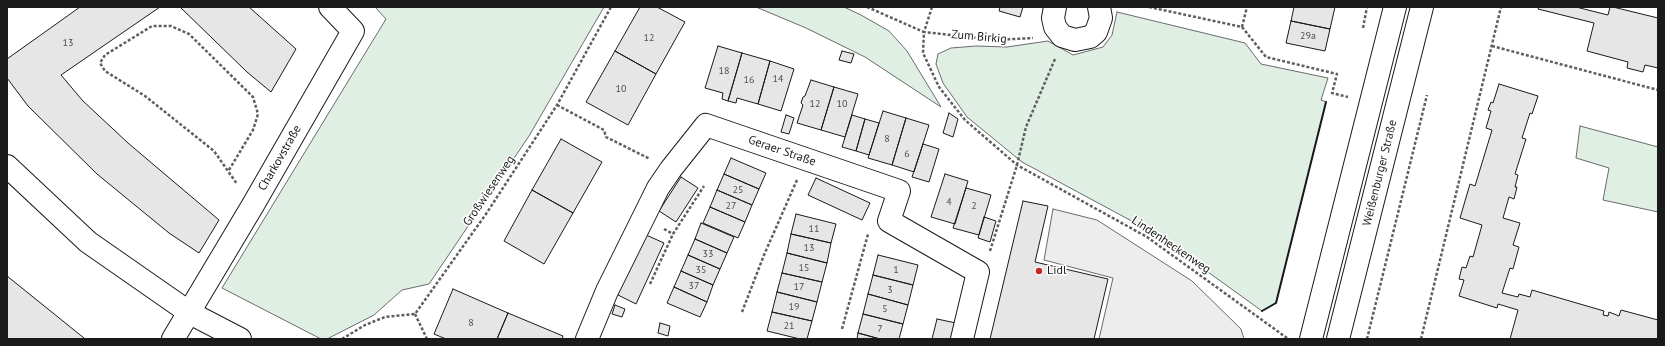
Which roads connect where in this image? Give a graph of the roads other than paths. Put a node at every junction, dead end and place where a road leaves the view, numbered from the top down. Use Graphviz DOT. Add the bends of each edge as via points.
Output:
graph roads {
  1 [pos="330,7"];
  2 [pos="1099,7"];
  3 [pos="1395,7"];
  4 [pos="1422,7"];
  5 [pos="1059,24"];
  6 [pos="7,166"];
  7 [pos="190,313"];
  8 [pos="173,339"];
  9 [pos="240,339"];
  10 [pos="587,339"];
  11 [pos="962,339"];
  12 [pos="1311,339"];
  13 [pos="1338,339"];
  1 -- 7 [label="street, Charkovstraße" via="353,31"];
  2 -- 5 [label="street" via="1101,18 1096,32 1082,40"];
  3 -- 12 [label="street, Weißenburger Straße"];
  4 -- 13 [label="street, Weißenburger Straße"];
  6 -- 7 [label="street" via="88,242"];
  7 -- 8 [label="street, Charkovstraße"];
  7 -- 9 [label="street"];
  10 -- 11 [label="street, Geraer Straße" via="606,291 646,211 671,169 706,125 899,191 888,221 978,272"];
}
